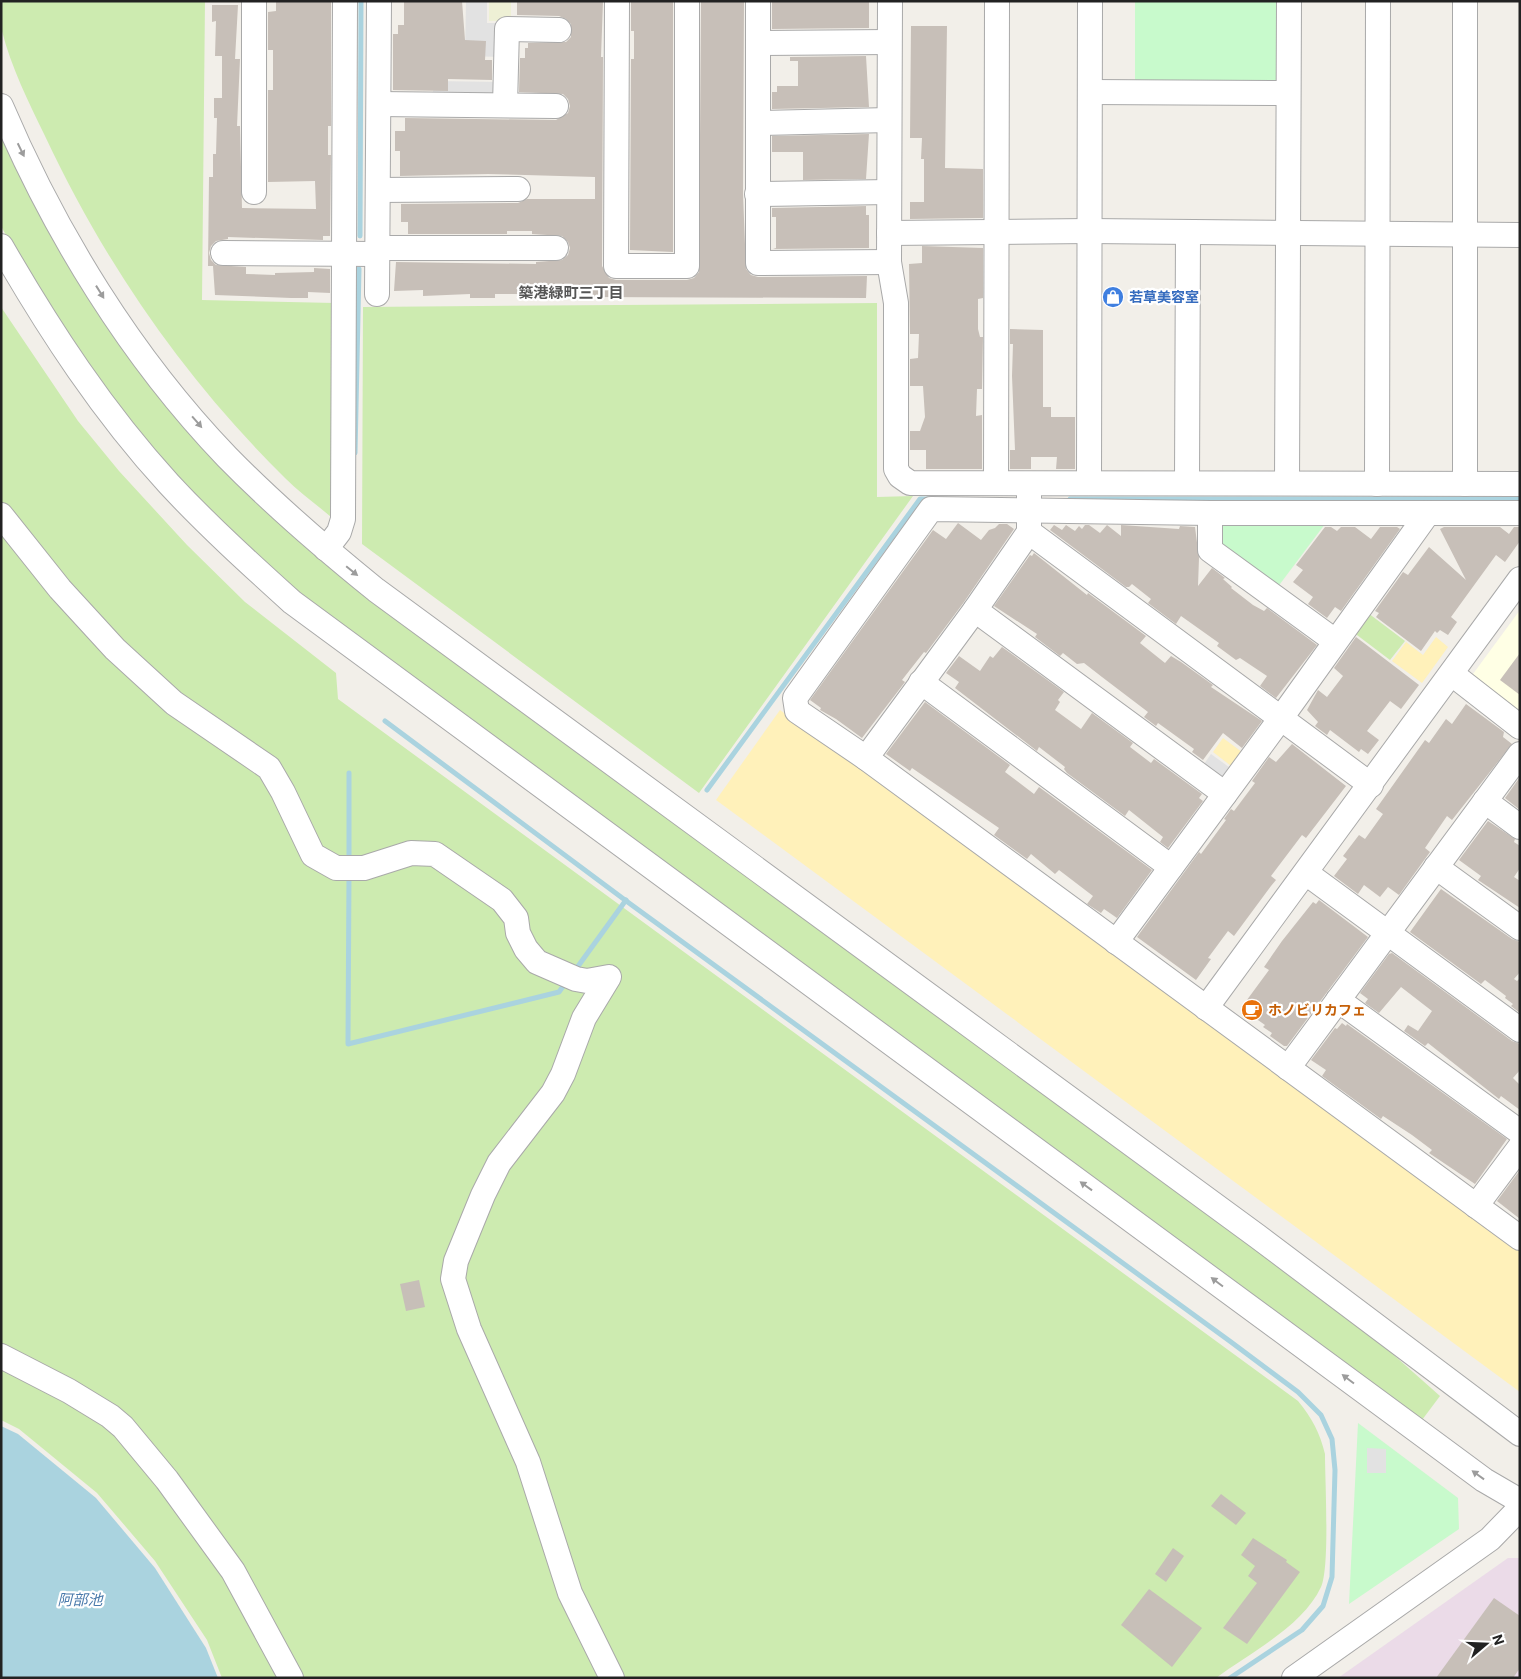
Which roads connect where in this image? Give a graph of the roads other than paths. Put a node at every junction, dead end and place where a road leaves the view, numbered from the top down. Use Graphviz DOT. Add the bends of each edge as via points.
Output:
graph roads {
  1 [pos="254,1"];
  2 [pos="345,1"];
  3 [pos="379,1"];
  4 [pos="617,1"];
  5 [pos="687,1"];
  6 [pos="758,1"];
  7 [pos="890,1"];
  8 [pos="997,1"];
  9 [pos="1090,1"];
  10 [pos="1288,1"];
  11 [pos="1378,1"];
  12 [pos="1465,1"];
  13 [pos="559,30"];
  14 [pos="889,42"];
  15 [pos="758,43"];
  16 [pos="1090,92"];
  17 [pos="1288,93"];
  18 [pos="378,104"];
  19 [pos="505,105"];
  20 [pos="1,106"];
  21 [pos="556,106"];
  22 [pos="890,120"];
  23 [pos="758,123"];
  24 [pos="518,189"];
  25 [pos="378,190"];
  26 [pos="254,192"];
  27 [pos="889,192"];
  28 [pos="758,194"];
  29 [pos="997,232"];
  30 [pos="1089,232"];
  31 [pos="1188,232"];
  32 [pos="889,233"];
  33 [pos="1286,233"];
  34 [pos="1377,235"];
  35 [pos="1520,235"];
  36 [pos="1464,236"];
  37 [pos="1,246"];
  38 [pos="556,248"];
  39 [pos="377,251"];
  40 [pos="223,253"];
  41 [pos="344,253"];
  42 [pos="889,262"];
  43 [pos="377,294"];
  44 [pos="996,483"];
  45 [pos="1089,483"];
  46 [pos="1187,483"];
  47 [pos="1287,483"];
  48 [pos="1377,484"];
  49 [pos="1465,484"];
  50 [pos="1520,484"];
  51 [pos="1029,505"];
  52 [pos="1520,512"];
  53 [pos="1210,513"];
  54 [pos="1428,513"];
  55 [pos="1,515"];
  56 [pos="326,549"];
  57 [pos="1520,579"];
  58 [pos="975,610"];
  59 [pos="1335,641"];
  60 [pos="1452,674"];
  61 [pos="921,682"];
  62 [pos="1281,718"];
  63 [pos="1520,727"];
  64 [pos="1520,754"];
  65 [pos="866,758"];
  66 [pos="1371,785"];
  67 [pos="1225,794"];
  68 [pos="1485,801"];
  69 [pos="1520,827"];
  70 [pos="1171,867"];
  71 [pos="1436,867"];
  72 [pos="1306,873"];
  73 [pos="1520,928"];
  74 [pos="1388,933"];
  75 [pos="1116,942"];
  76 [pos="1338,1000"];
  77 [pos="1206,1008"];
  78 [pos="1520,1030"];
  79 [pos="1288,1068"];
  80 [pos="1520,1132"];
  81 [pos="1520,1147"];
  82 [pos="1476,1206"];
  83 [pos="1520,1238"];
  84 [pos="1,1356"];
  85 [pos="1520,1434"];
  86 [pos="1520,1501"];
  87 [pos="1520,1508"];
  88 [pos="291,1678"];
  89 [pos="612,1678"];
  90 [pos="1294,1678"];
  1 -- 26 [label="street"];
  2 -- 41 [label="street"];
  3 -- 18 [label="street"];
  4 -- 5 [label="street" via="616,266 687,266"];
  6 -- 15 [label="street"];
  7 -- 14 [label="street"];
  8 -- 29 [label="street"];
  9 -- 16 [label="street"];
  10 -- 17 [label="street"];
  11 -- 34 [label="street"];
  12 -- 36 [label="street"];
  13 -- 19 [label="street" via="507,29"];
  14 -- 15 [label="street"];
  14 -- 22 [label="street"];
  15 -- 23 [label="street"];
  16 -- 17 [label="street"];
  16 -- 30 [label="street"];
  17 -- 33 [label="street"];
  18 -- 19 [label="street"];
  18 -- 25 [label="street"];
  19 -- 21 [label="street"];
  20 -- 56 [label="street, one-way" via="44,198 77,257 152,368 226,456"];
  22 -- 23 [label="street"];
  22 -- 27 [label="street"];
  23 -- 28 [label="street"];
  24 -- 25 [label="street"];
  25 -- 39 [label="street"];
  27 -- 28 [label="street"];
  27 -- 32 [label="street"];
  28 -- 42 [label="street" via="758,263"];
  29 -- 30 [label="street"];
  29 -- 32 [label="street"];
  29 -- 44 [label="street"];
  30 -- 31 [label="street"];
  30 -- 45 [label="street"];
  31 -- 33 [label="street"];
  31 -- 46 [label="street"];
  32 -- 42 [label="street"];
  33 -- 34 [label="street"];
  33 -- 47 [label="street"];
  34 -- 36 [label="street"];
  34 -- 48 [label="street"];
  35 -- 36 [label="street"];
  36 -- 49 [label="street"];
  86 -- 37 [label="street, one-way" via="1484,1480 292,602 206,522 124,431 63,348"];
  38 -- 39 [label="street"];
  39 -- 41 [label="street"];
  39 -- 43 [label="street"];
  40 -- 41 [label="street"];
  41 -- 56 [label="street" via="343,519 337,536"];
  42 -- 44 [label="street" via="896,303 896,469 910,483"];
  44 -- 51 [label="street"];
  45 -- 46 [label="street"];
  45 -- 51 [label="street"];
  46 -- 47 [label="street"];
  47 -- 48 [label="street"];
  48 -- 49 [label="street"];
  49 -- 50 [label="street"];
  51 -- 53 [label="street"];
  51 -- 58 [label="street"];
  51 -- 62 [label="street"];
  51 -- 65 [label="street" via="931,510 795,698 797,710"];
  52 -- 54 [label="street"];
  53 -- 54 [label="street"];
  53 -- 59 [label="street" via="1210,550"];
  54 -- 59 [label="street"];
  55 -- 89 [label="street" via="60,589 115,649 174,703 268,768 313,855 336,868 364,868 411,853 435,854 502,900 516,918 518,933 537,962 576,979 587,981 609,977 584,1018 553,1094 499,1163 483,1195 452,1279 469,1329 528,1462 570,1593"];
  56 -- 85 [label="street, one-way" via="383,595 1258,1236"];
  57 -- 60 [label="street"];
  58 -- 61 [label="street"];
  58 -- 67 [label="street"];
  59 -- 62 [label="street"];
  60 -- 63 [label="street"];
  60 -- 66 [label="street"];
  61 -- 65 [label="street"];
  61 -- 70 [label="street"];
  62 -- 66 [label="street"];
  62 -- 67 [label="street"];
  64 -- 68 [label="street"];
  65 -- 75 [label="street"];
  66 -- 72 [label="street"];
  67 -- 70 [label="street"];
  68 -- 69 [label="street"];
  68 -- 71 [label="street"];
  70 -- 75 [label="street"];
  71 -- 73 [label="street"];
  71 -- 74 [label="street"];
  72 -- 74 [label="street"];
  72 -- 77 [label="street"];
  74 -- 76 [label="street"];
  74 -- 78 [label="street"];
  75 -- 77 [label="street"];
  76 -- 79 [label="street"];
  76 -- 80 [label="street"];
  77 -- 79 [label="street"];
  79 -- 82 [label="street"];
  81 -- 82 [label="street"];
  82 -- 83 [label="street"];
  84 -- 88 [label="street" via="69,1391 123,1427 167,1480 233,1571"];
  87 -- 90 [label="street" via="1490,1539"];
}
